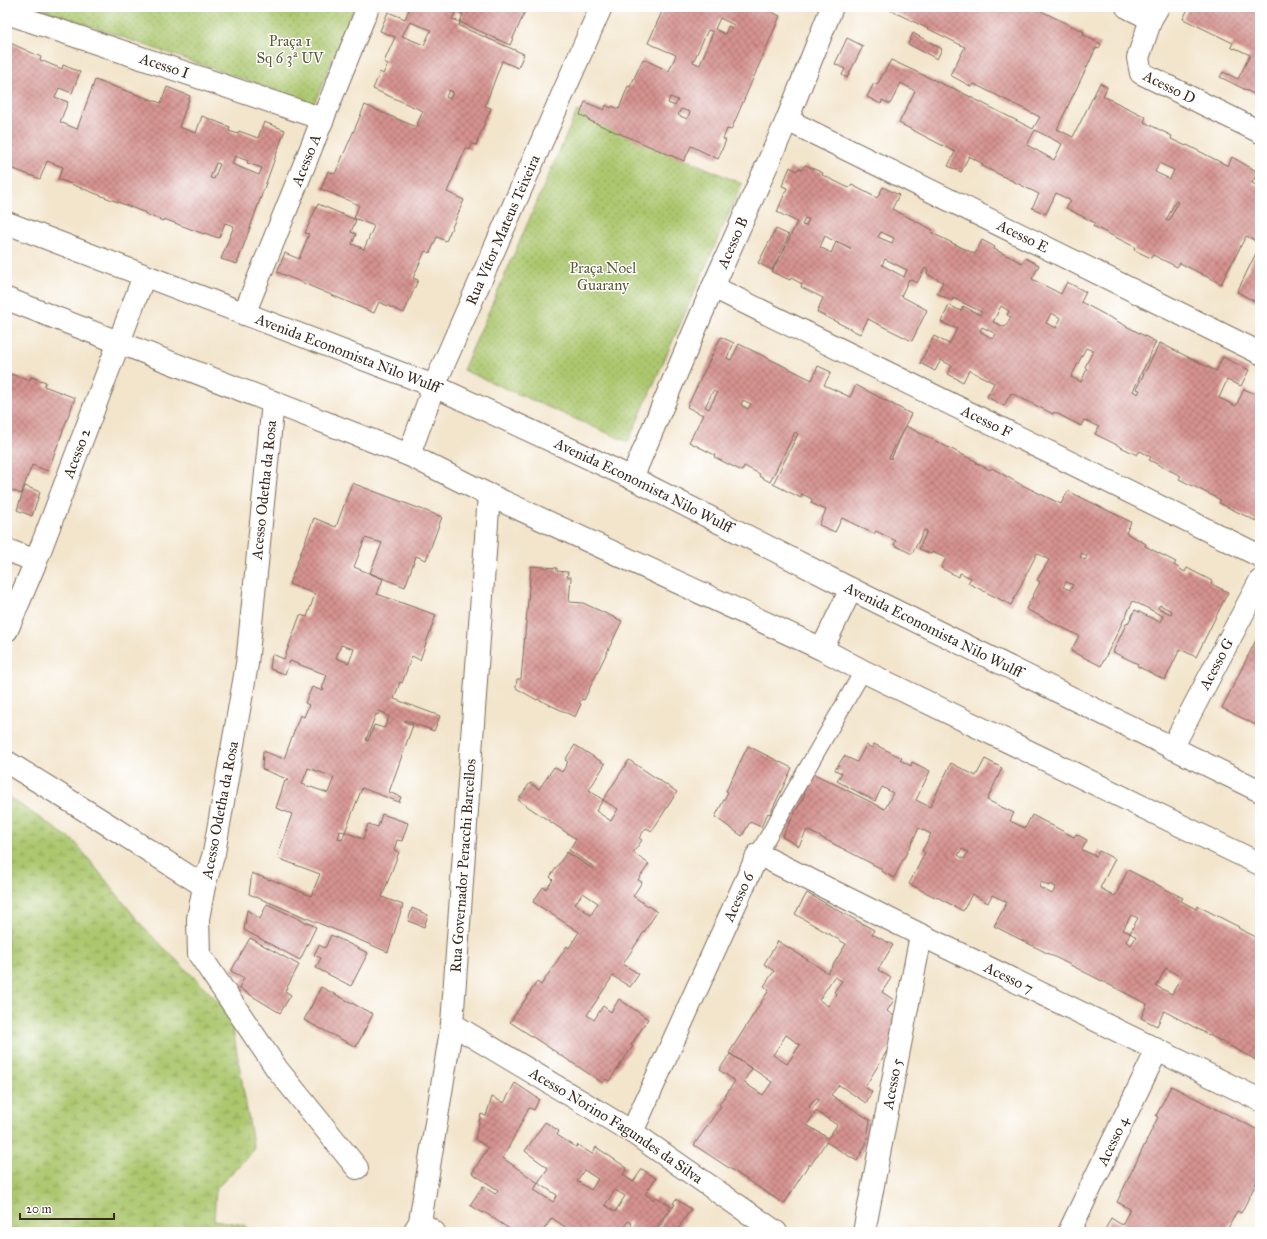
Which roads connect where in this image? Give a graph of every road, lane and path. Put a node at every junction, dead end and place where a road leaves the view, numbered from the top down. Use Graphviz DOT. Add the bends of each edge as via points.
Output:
graph roads {
  1 [pos="368,7"];
  2 [pos="601,7"];
  3 [pos="832,7"];
  4 [pos="1127,7"];
  5 [pos="7,13"];
  6 [pos="1155,13"];
  7 [pos="323,119"];
  8 [pos="787,120"];
  9 [pos="1260,132"];
  10 [pos="7,223"];
  11 [pos="144,276"];
  12 [pos="713,287"];
  13 [pos="7,299"];
  14 [pos="244,314"];
  15 [pos="120,342"];
  16 [pos="1260,353"];
  17 [pos="434,386"];
  18 [pos="273,402"];
  19 [pos="408,455"];
  20 [pos="632,478"];
  21 [pos="489,495"];
  22 [pos="7,550"];
  23 [pos="1260,556"];
  24 [pos="36,561"];
  25 [pos="1260,581"];
  26 [pos="851,589"];
  27 [pos="7,630"];
  28 [pos="822,649"];
  29 [pos="863,671"];
  30 [pos="1172,748"];
  31 [pos="7,762"];
  32 [pos="1260,791"];
  33 [pos="758,854"];
  34 [pos="1260,864"];
  35 [pos="204,886"];
  36 [pos="921,936"];
  37 [pos="452,1024"];
  38 [pos="1157,1050"];
  39 [pos="1260,1100"];
  40 [pos="632,1132"];
  41 [pos="357,1168"];
  42 [pos="423,1229"];
  43 [pos="776,1232"];
  44 [pos="864,1232"];
  45 [pos="1069,1232"];
  1 -- 7 [label="street, Acesso A"];
  2 -- 17 [label="street, Rua Vítor Mateus Teixeira"];
  3 -- 8 [label="street, Acesso B"];
  4 -- 6 [label="street"];
  5 -- 7 [label="street, Acesso I"];
  6 -- 9 [label="street, Acesso D" via="1138,58 1142,73"];
  7 -- 14 [label="street, Acesso A"];
  8 -- 12 [label="street, Acesso B"];
  8 -- 16 [label="street, Acesso E"];
  10 -- 11 [label="street, Avenida Economista Nilo Wulff"];
  11 -- 14 [label="street, Avenida Economista Nilo Wulff"];
  11 -- 15 [label="street, Acesso 2"];
  12 -- 20 [label="street, Acesso B"];
  12 -- 23 [label="street, Acesso F"];
  13 -- 15 [label="street"];
  14 -- 17 [label="street, Avenida Economista Nilo Wulff"];
  15 -- 18 [label="street"];
  15 -- 24 [label="street, Acesso 2"];
  17 -- 19 [label="street, Rua Vítor Mateus Teixeira"];
  17 -- 20 [label="street, Avenida Economista Nilo Wulff"];
  18 -- 19 [label="street"];
  18 -- 35 [label="street, Acesso Odetha da Rosa" via="247,664 214,853"];
  19 -- 21 [label="street"];
  20 -- 26 [label="street, Avenida Economista Nilo Wulff"];
  21 -- 28 [label="street"];
  21 -- 37 [label="street, Rua Governador Peracchi Barcellos"];
  22 -- 24 [label="street"];
  24 -- 27 [label="street, Acesso 2"];
  25 -- 30 [label="street, Acesso G"];
  26 -- 28 [label="street"];
  26 -- 30 [label="street, Avenida Economista Nilo Wulff"];
  28 -- 29 [label="street"];
  29 -- 33 [label="lane, Acesso 6"];
  29 -- 34 [label="street"];
  30 -- 32 [label="street, Avenida Economista Nilo Wulff"];
  31 -- 35 [label="street"];
  33 -- 36 [label="street, Acesso 7"];
  33 -- 40 [label="street, Acesso 6"];
  35 -- 41 [label="street, Acesso Odetha da Rosa" via="198,919 199,954 277,1069"];
  36 -- 38 [label="street, Acesso 7"];
  36 -- 44 [label="street, Acesso 5"];
  37 -- 40 [label="street, Acesso Norino Fagundes da Silva"];
  37 -- 42 [label="street, Rua Governador Peracchi Barcellos"];
  38 -- 39 [label="street, Acesso 7"];
  38 -- 45 [label="street, Acesso 4"];
  40 -- 43 [label="street, Acesso Norino Fagundes da Silva"];
}
